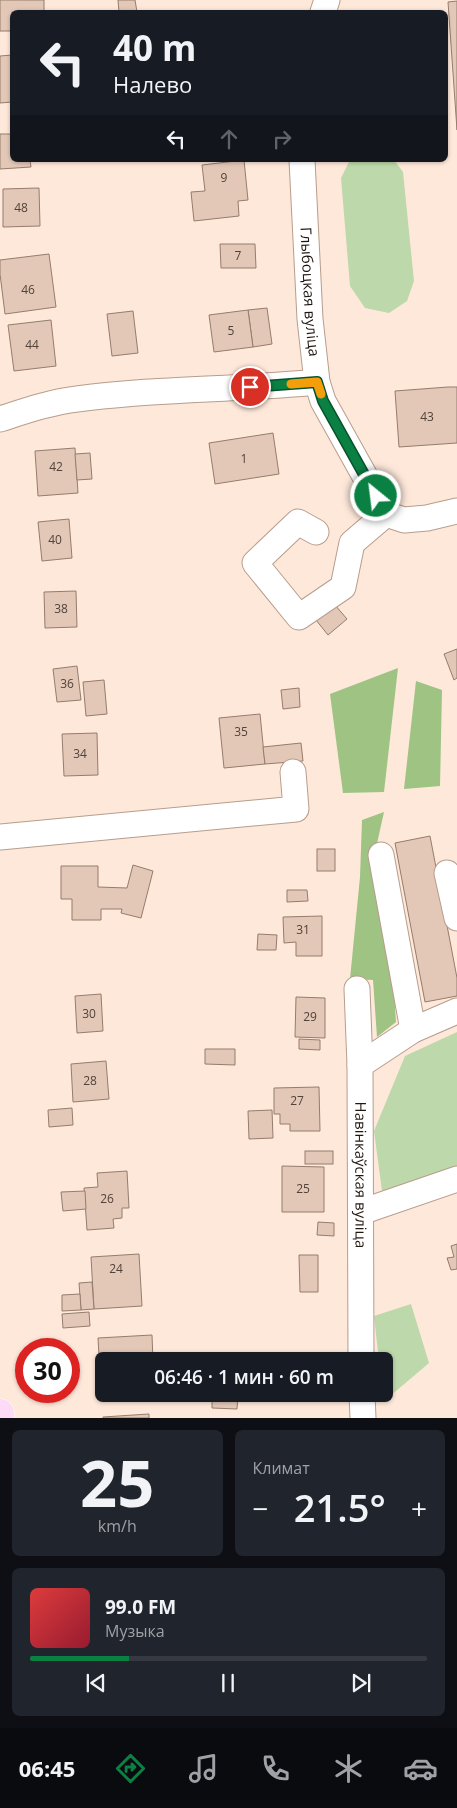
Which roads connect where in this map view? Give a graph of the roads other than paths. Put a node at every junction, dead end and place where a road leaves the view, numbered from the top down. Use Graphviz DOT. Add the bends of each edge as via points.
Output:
graph roads {
  1 [pos="302,162"];
  2 [pos="317,382"];
  3 [pos="0,419"];
  4 [pos="457,511"];
  5 [pos="386,514"];
  6 [pos="316,532"];
  7 [pos="293,772"];
  8 [pos="0,837"];
  9 [pos="381,855"];
  10 [pos="447,873"];
  11 [pos="457,918"];
  12 [pos="357,989"];
  13 [pos="457,1011"];
  14 [pos="413,1030"];
  15 [pos="360,1066"];
  16 [pos="457,1179"];
  17 [pos="361,1212"];
  18 [pos="361,1352"];
  19 [pos="362,1402"];
  20 [pos="0,1413"];
  21 [pos="0,1418"];
  22 [pos="363,1418"];
  1 -- 2 [label="street, Глыбоцкая вуліца" via="310,319"];
  2 -- 3 [label="street" via="76,399"];
  2 -- 5 [label="street, Глыбоцкая вуліца" via="323,401"];
  4 -- 5 [label="street" via="404,520"];
  5 -- 6 [label="street" via="352,543 343,587 299,617 255,563 298,522"];
  7 -- 8 [label="street" via="296,809"];
  9 -- 14 [label="street"];
  10 -- 11 [label="street"];
  12 -- 15 [label="street, Навінкаўская вуліца"];
  13 -- 14 [label="street"];
  14 -- 15 [label="street"];
  15 -- 17 [label="street, Навінкаўская вуліца"];
  16 -- 17 [label="street"];
  17 -- 18 [label="street, Навінкаўская вуліца"];
  19 -- 22 [label="street"];
  20 -- 21 [label="main road"];
}
